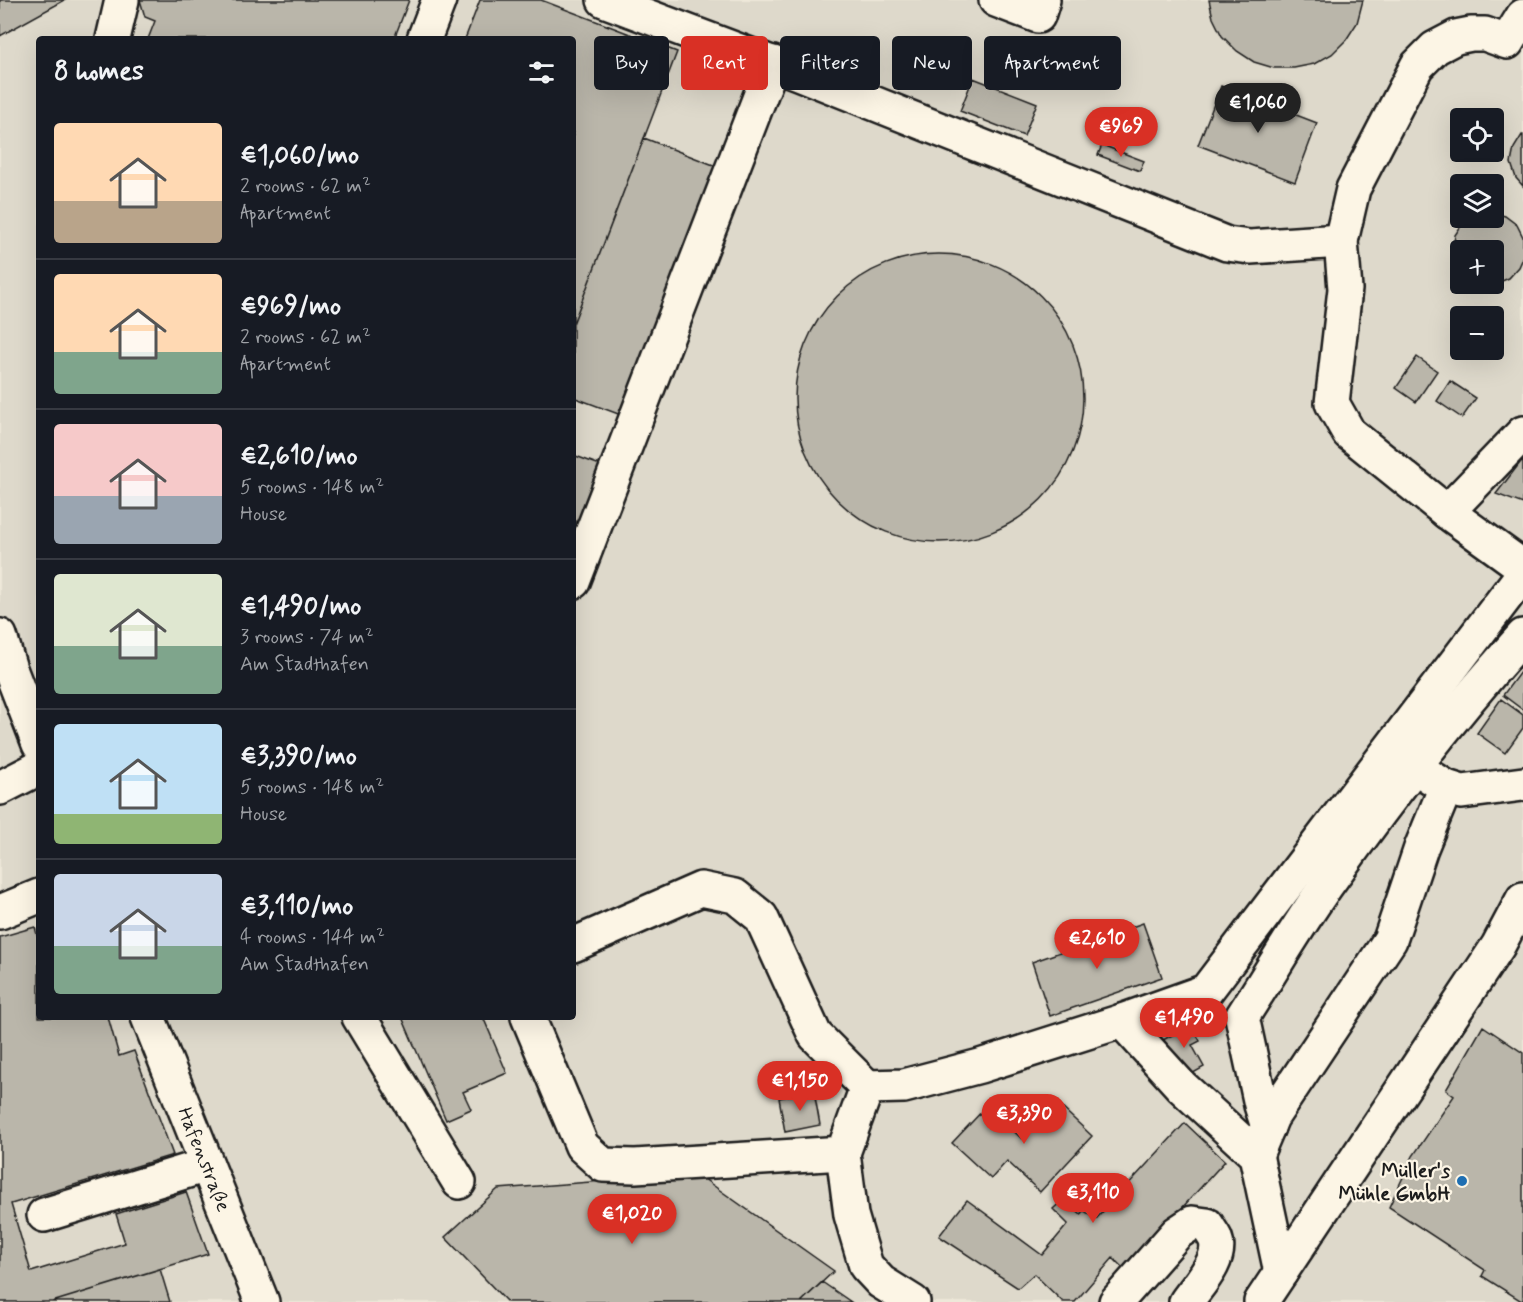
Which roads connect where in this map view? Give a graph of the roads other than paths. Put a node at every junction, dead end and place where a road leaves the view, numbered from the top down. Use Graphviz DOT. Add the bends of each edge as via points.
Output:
graph roads {
  1 [pos="122,0"];
  2 [pos="439,0"];
  3 [pos="604,0"];
  4 [pos="996,0"];
  5 [pos="1043,0"];
  6 [pos="114,36"];
  7 [pos="425,36"];
  8 [pos="1518,38"];
  9 [pos="772,63"];
  10 [pos="1341,241"];
  11 [pos="1523,433"];
  12 [pos="1447,512"];
  13 [pos="1523,567"];
  14 [pos="576,574"];
  15 [pos="1523,574"];
  16 [pos="0,636"];
  17 [pos="1523,636"];
  18 [pos="36,736"];
  19 [pos="1414,767"];
  20 [pos="36,770"];
  21 [pos="1523,784"];
  22 [pos="1446,787"];
  23 [pos="0,788"];
  24 [pos="36,897"];
  25 [pos="1523,899"];
  26 [pos="0,912"];
  27 [pos="576,944"];
  28 [pos="149,1020"];
  29 [pos="361,1020"];
  30 [pos="529,1020"];
  31 [pos="1122,1021"];
  32 [pos="867,1087"];
  33 [pos="1262,1141"];
  34 [pos="843,1154"];
  35 [pos="207,1165"];
  36 [pos="459,1182"];
  37 [pos="44,1215"];
  38 [pos="1281,1272"];
  39 [pos="262,1302"];
  40 [pos="913,1302"];
  41 [pos="1116,1302"];
  42 [pos="1186,1302"];
  43 [pos="1261,1302"];
  1 -- 6 [label="street"];
  2 -- 7 [label="street"];
  3 -- 9 [label="street"];
  4 -- 5 [label="street" via="1038,16"];
  8 -- 10 [label="street" via="1485,34 1456,37 1435,48 1417,66 1353,189"];
  9 -- 10 [label="street" via="1227,244 1250,247"];
  9 -- 14 [label="street"];
  10 -- 12 [label="street" via="1345,289 1332,403 1349,433"];
  11 -- 12 [label="street"];
  12 -- 13 [label="street"];
  15 -- 31 [label="street" via="1206,991"];
  16 -- 18 [label="street"];
  17 -- 19 [label="street"];
  19 -- 22 [label="street"];
  19 -- 33 [label="street" via="1324,888 1242,1017 1261,1105"];
  20 -- 23 [label="street"];
  21 -- 22 [label="street" via="1462,792"];
  22 -- 33 [label="street" via="1390,940 1272,1117"];
  24 -- 26 [label="street"];
  25 -- 38 [label="street" via="1498,946"];
  27 -- 32 [label="street" via="702,889 735,896 761,917 815,1035"];
  28 -- 35 [label="street, Hafenstraße"];
  29 -- 36 [label="street"];
  30 -- 34 [label="street" via="582,1146 603,1165"];
  31 -- 32 [label="street" via="904,1086"];
  31 -- 33 [label="street" via="1181,1086"];
  32 -- 34 [label="street"];
  33 -- 38 [label="street"];
  34 -- 40 [label="street" via="850,1215 866,1266 881,1282"];
  35 -- 37 [label="street"];
  35 -- 39 [label="street, Hafenstraße"];
  38 -- 43 [label="street"];
  41 -- 42 [label="street" via="1177,1233 1192,1223 1207,1225 1216,1240 1216,1254"];
}
